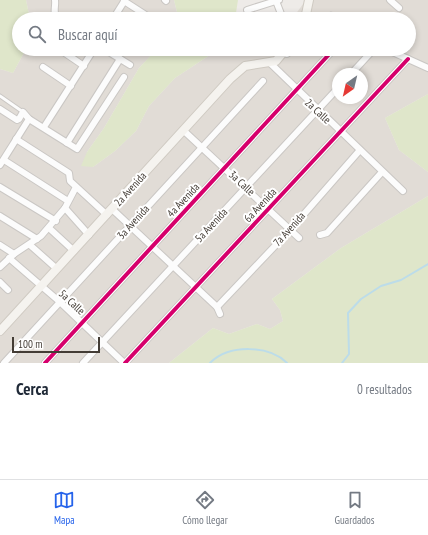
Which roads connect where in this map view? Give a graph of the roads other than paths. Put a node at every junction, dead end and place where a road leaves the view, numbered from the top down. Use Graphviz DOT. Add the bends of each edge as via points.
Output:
graph roads {
  1 [pos="55,0"];
  2 [pos="125,0"];
  3 [pos="310,0"];
  4 [pos="390,0"];
  5 [pos="278,1"];
  6 [pos="399,8"];
  7 [pos="247,10"];
  8 [pos="54,12"];
  9 [pos="117,12"];
  10 [pos="142,12"];
  11 [pos="281,12"];
  12 [pos="307,12"];
  13 [pos="69,56"];
  14 [pos="90,56"];
  15 [pos="115,56"];
  16 [pos="281,56"];
  17 [pos="328,56"];
  18 [pos="368,56"];
  19 [pos="401,56"];
  20 [pos="120,59"];
  21 [pos="408,59"];
  22 [pos="270,63"];
  23 [pos="130,65"];
  24 [pos="84,66"];
  25 [pos="43,67"];
  26 [pos="357,68"];
  27 [pos="428,68"];
  28 [pos="124,77"];
  29 [pos="263,81"];
  30 [pos="71,86"];
  31 [pos="296,90"];
  32 [pos="332,94"];
  33 [pos="0,96"];
  34 [pos="0,109"];
  35 [pos="317,110"];
  36 [pos="23,112"];
  37 [pos="29,119"];
  38 [pos="44,128"];
  39 [pos="184,130"];
  40 [pos="340,132"];
  41 [pos="16,139"];
  42 [pos="67,142"];
  43 [pos="202,147"];
  44 [pos="360,150"];
  45 [pos="2,162"];
  46 [pos="225,168"];
  47 [pos="382,172"];
  48 [pos="0,187"];
  49 [pos="76,187"];
  50 [pos="246,187"];
  51 [pos="403,191"];
  52 [pos="68,201"];
  53 [pos="65,208"];
  54 [pos="112,209"];
  55 [pos="269,209"];
  56 [pos="107,215"];
  57 [pos="0,216"];
  58 [pos="56,221"];
  59 [pos="130,225"];
  60 [pos="49,228"];
  61 [pos="290,229"];
  62 [pos="89,234"];
  63 [pos="320,235"];
  64 [pos="299,238"];
  65 [pos="36,239"];
  66 [pos="0,245"];
  67 [pos="30,245"];
  68 [pos="153,246"];
  69 [pos="74,251"];
  70 [pos="11,256"];
  71 [pos="173,265"];
  72 [pos="0,267"];
  73 [pos="57,269"];
  74 [pos="0,282"];
  75 [pos="41,287"];
  76 [pos="196,287"];
  77 [pos="8,290"];
  78 [pos="60,302"];
  79 [pos="217,307"];
  80 [pos="220,314"];
  81 [pos="82,324"];
  82 [pos="0,331"];
  83 [pos="102,342"];
  84 [pos="4,363"];
  85 [pos="45,363"];
  86 [pos="83,363"];
  87 [pos="125,363"];
  1 -- 8 [label="street"];
  2 -- 9 [label="street"];
  2 -- 10 [label="street"];
  3 -- 12 [label="main road"];
  4 -- 6 [label="street"];
  5 -- 7 [label="street"];
  5 -- 11 [label="street"];
  13 -- 24 [label="street"];
  14 -- 24 [label="street"];
  15 -- 20 [label="street"];
  16 -- 22 [label="main road"];
  17 -- 31 [label="street, 4a Avenida"];
  18 -- 26 [label="street"];
  19 -- 21 [label="street"];
  20 -- 23 [label="street"];
  20 -- 42 [label="street"];
  21 -- 27 [label="street"];
  21 -- 40 [label="street, 6a Avenida"];
  22 -- 31 [label="street, 2a Calle"];
  22 -- 39 [label="main road, 2a Avenida" via="248,65 240,69"];
  24 -- 30 [label="street"];
  25 -- 30 [label="street"];
  28 -- 42 [label="street" via="77,149"];
  29 -- 43 [label="street, 3a Avenida"];
  30 -- 38 [label="street"];
  31 -- 35 [label="street, 2a Calle"];
  31 -- 46 [label="street, 4a Avenida"];
  32 -- 35 [label="street, 5a Avenida"];
  33 -- 36 [label="lane"];
  34 -- 36 [label="street" via="17,120"];
  35 -- 40 [label="street, 2a Calle"];
  35 -- 50 [label="street, 5a Avenida"];
  36 -- 37 [label="street"];
  37 -- 38 [label="street"];
  37 -- 41 [label="street"];
  38 -- 42 [label="street"];
  39 -- 43 [label="street, 3a Calle"];
  39 -- 54 [label="main road, 2a Avenida"];
  40 -- 44 [label="street, 2a Calle"];
  40 -- 55 [label="street, 6a Avenida"];
  41 -- 45 [label="street"];
  41 -- 49 [label="street" via="69,173 70,181"];
  43 -- 46 [label="street, 3a Calle"];
  43 -- 59 [label="street, 3a Avenida"];
  44 -- 47 [label="street, 2a Calle"];
  44 -- 61 [label="street, 7a Avenida"];
  45 -- 52 [label="street"];
  46 -- 50 [label="street, 3a Calle"];
  46 -- 68 [label="street, 4a Avenida"];
  47 -- 51 [label="street, 2a Calle"];
  47 -- 63 [label="street" via="327,233"];
  48 -- 58 [label="street"];
  49 -- 52 [label="street"];
  49 -- 56 [label="street"];
  50 -- 55 [label="street, 3a Calle"];
  50 -- 71 [label="street, 5a Avenida"];
  52 -- 53 [label="street"];
  53 -- 58 [label="street"];
  53 -- 62 [label="street"];
  54 -- 56 [label="main road, 2a Avenida"];
  54 -- 59 [label="street"];
  55 -- 61 [label="street, 3a Calle"];
  55 -- 76 [label="street, 6a Avenida"];
  56 -- 62 [label="main road, 2a Avenida"];
  57 -- 65 [label="street"];
  58 -- 60 [label="street"];
  59 -- 68 [label="street"];
  59 -- 78 [label="street, 3a Avenida"];
  60 -- 65 [label="street"];
  60 -- 69 [label="street"];
  61 -- 64 [label="street, 3a Calle"];
  61 -- 79 [label="street, 7a Avenida"];
  62 -- 69 [label="main road, 2a Avenida"];
  65 -- 67 [label="street"];
  66 -- 70 [label="street, 5a Calle"];
  67 -- 70 [label="street"];
  67 -- 73 [label="street"];
  68 -- 71 [label="street"];
  68 -- 81 [label="street, 4a Avenida"];
  69 -- 73 [label="main road, 2a Avenida"];
  70 -- 72 [label="street"];
  70 -- 75 [label="street, 5a Calle"];
  71 -- 76 [label="street"];
  71 -- 83 [label="street, 5a Avenida"];
  73 -- 75 [label="main road, 2a Avenida"];
  74 -- 77 [label="street"];
  75 -- 78 [label="street, 5a Calle"];
  75 -- 82 [label="main road, 2a Avenida"];
  76 -- 79 [label="street"];
  76 -- 87 [label="street, 6a Avenida"];
  78 -- 81 [label="street, 5a Calle"];
  78 -- 84 [label="street, 3a Avenida"];
  79 -- 80 [label="street"];
  81 -- 83 [label="street, 5a Calle"];
  81 -- 85 [label="street, 4a Avenida"];
  83 -- 86 [label="street, 5a Avenida"];
  83 -- 87 [label="street, 5a Calle"];
}
